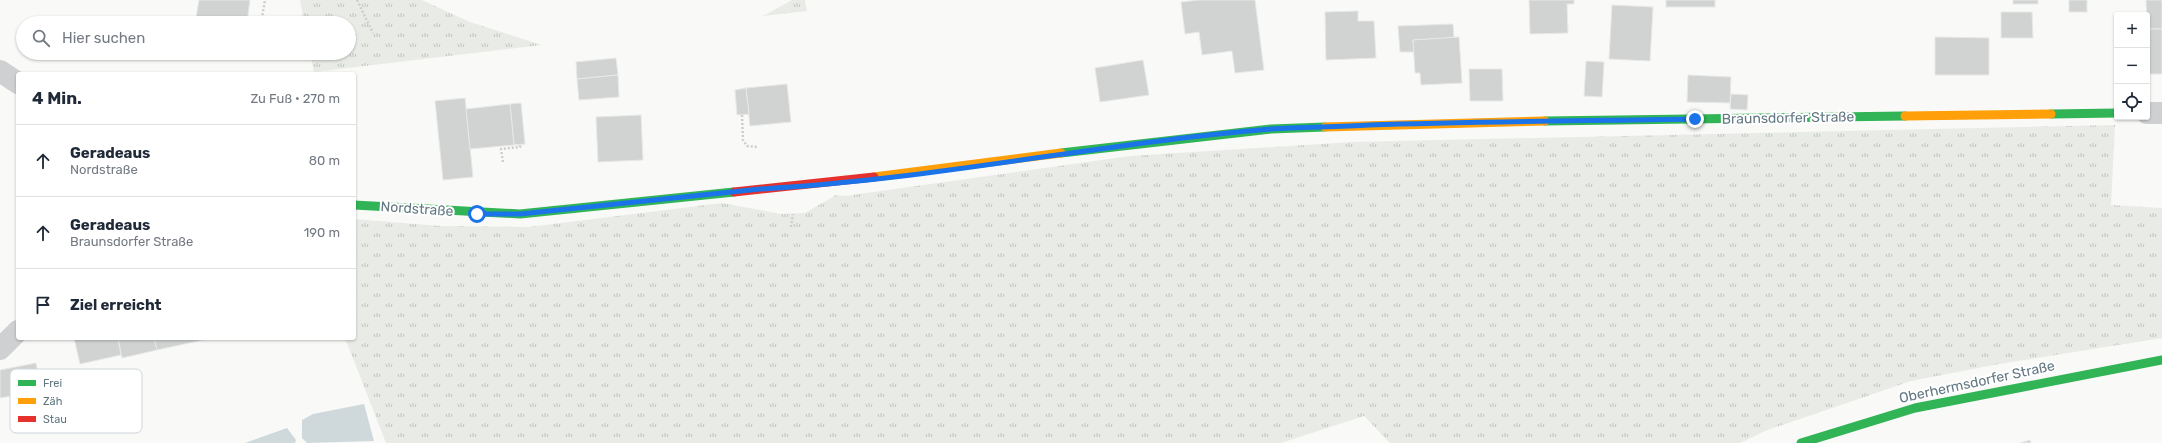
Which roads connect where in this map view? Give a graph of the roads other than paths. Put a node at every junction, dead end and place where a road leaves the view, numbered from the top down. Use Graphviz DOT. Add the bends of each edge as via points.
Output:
graph roads {
  1 [pos="0,71"];
  2 [pos="16,82"];
  3 [pos="2114,113"];
  4 [pos="2150,113"];
  5 [pos="2162,113"];
  6 [pos="838,182"];
  7 [pos="356,205"];
  8 [pos="16,333"];
  9 [pos="0,349"];
  10 [pos="2162,360"];
  11 [pos="1801,443"];
  1 -- 2 [label="street"];
  3 -- 6 [label="street, Braunsdorfer Straße" via="1435,123 1271,129 1098,148"];
  4 -- 5 [label="street"];
  6 -- 7 [label="street, Nordstraße" via="520,214 477,214"];
  8 -- 9 [label="street"];
  10 -- 11 [label="street, Oberhermsdorfer Straße" via="1914,408"];
}
